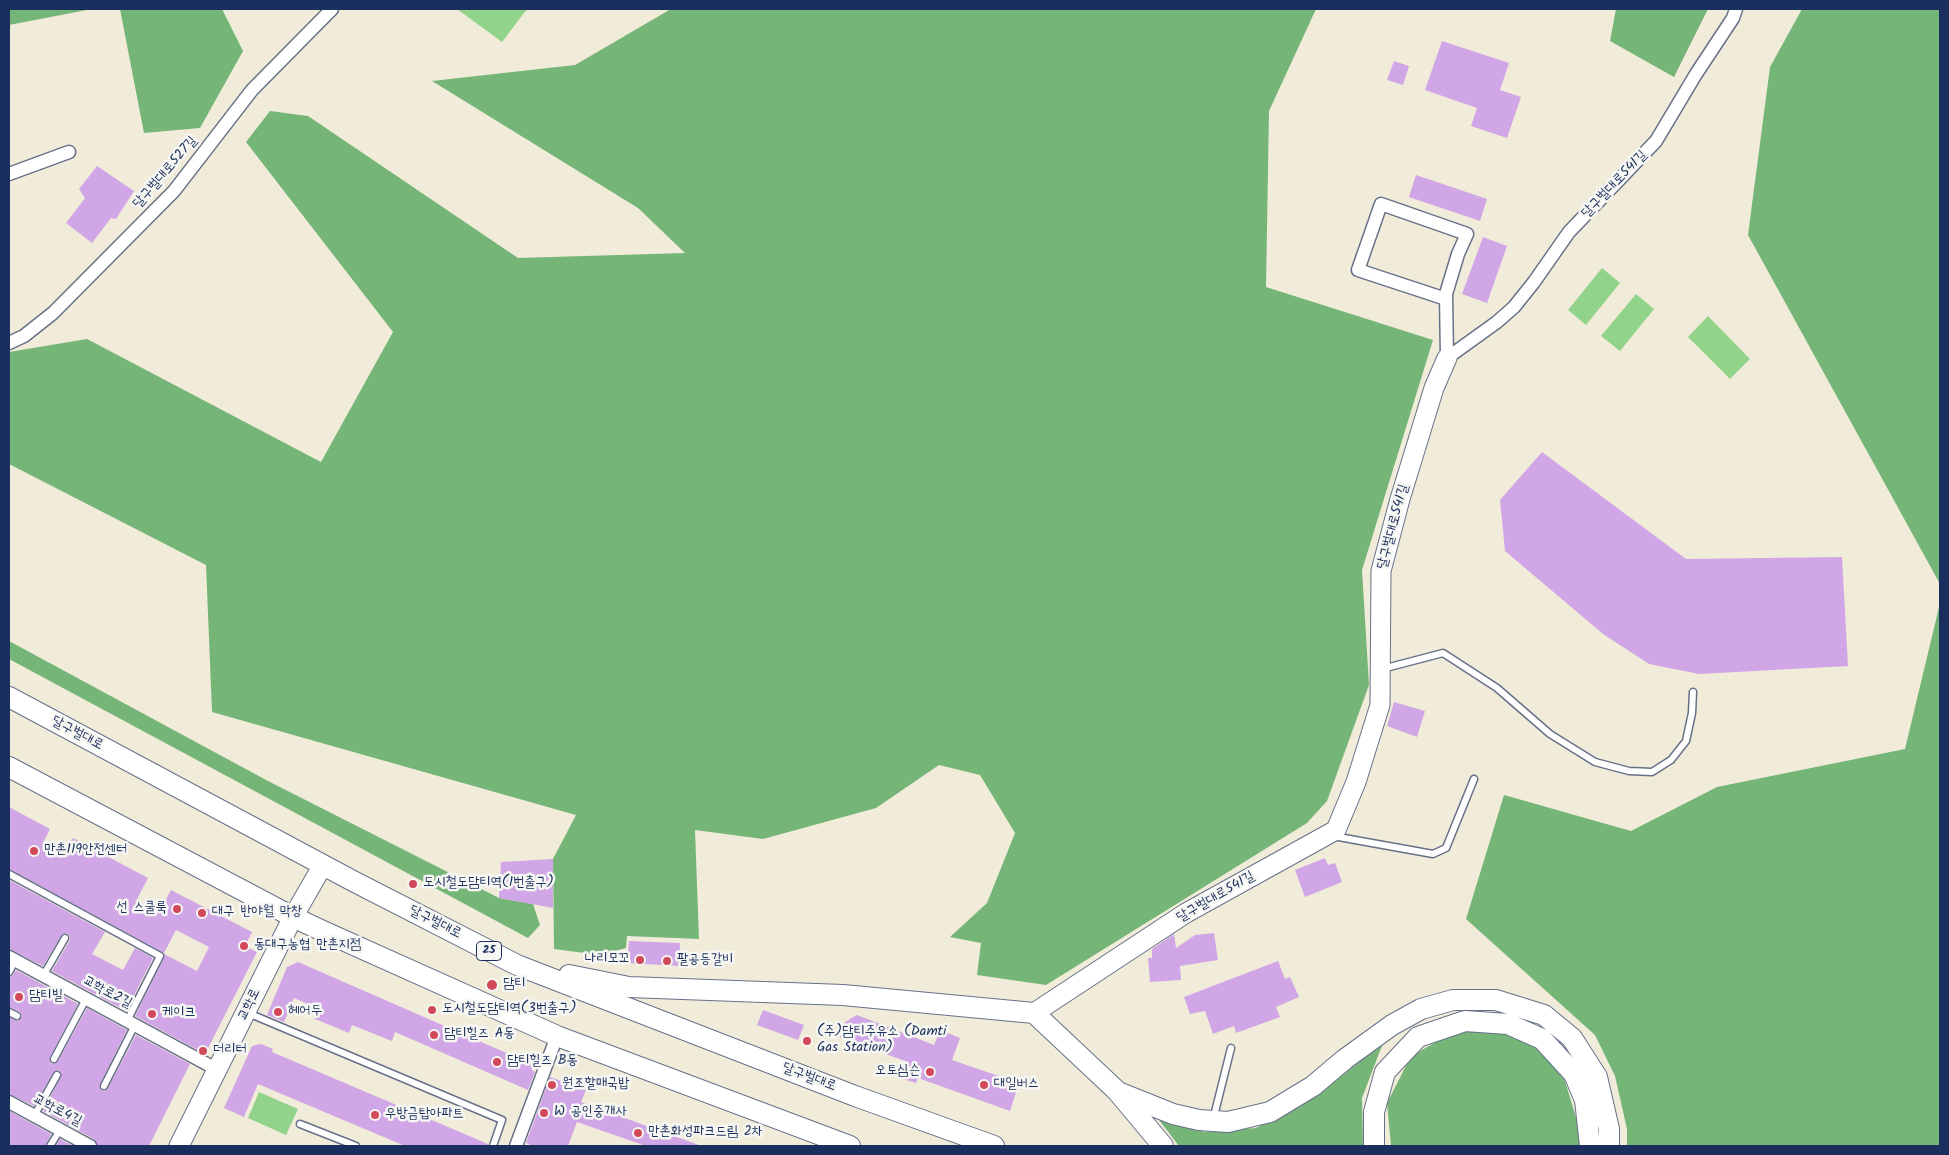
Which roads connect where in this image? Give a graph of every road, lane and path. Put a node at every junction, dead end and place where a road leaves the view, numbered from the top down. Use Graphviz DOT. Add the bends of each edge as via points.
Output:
graph roads {
  1 [pos="332,9"];
  2 [pos="1736,9"];
  3 [pos="69,152"];
  4 [pos="9,174"];
  5 [pos="1446,299"];
  6 [pos="9,344"];
  7 [pos="1447,358"];
  8 [pos="1381,670"];
  9 [pos="1693,692"];
  10 [pos="9,697"];
  11 [pos="9,767"];
  12 [pos="1474,779"];
  13 [pos="1327,835"];
  14 [pos="323,865"];
  15 [pos="9,874"];
  16 [pos="293,917"];
  17 [pos="65,938"];
  18 [pos="11,963"];
  19 [pos="517,965"];
  20 [pos="43,976"];
  21 [pos="86,999"];
  22 [pos="9,1012"];
  23 [pos="247,1012"];
  24 [pos="1034,1013"];
  25 [pos="17,1016"];
  26 [pos="131,1023"];
  27 [pos="557,1036"];
  28 [pos="1231,1048"];
  29 [pos="54,1058"];
  30 [pos="218,1070"];
  31 [pos="57,1075"];
  32 [pos="104,1086"];
  33 [pos="1117,1091"];
  34 [pos="9,1103"];
  35 [pos="34,1116"];
  36 [pos="1213,1121"];
  37 [pos="300,1124"];
  38 [pos="60,1130"];
  39 [pos="50,1146"];
  40 [pos="90,1146"];
  41 [pos="179,1146"];
  42 [pos="356,1146"];
  43 [pos="493,1146"];
  44 [pos="516,1146"];
  45 [pos="850,1146"];
  46 [pos="994,1146"];
  47 [pos="1163,1146"];
  48 [pos="1374,1146"];
  49 [pos="1590,1146"];
  50 [pos="1609,1146"];
  1 -- 6 [label="street, 달구벌대로527길" via="252,90 174,191 53,313"];
  2 -- 7 [label="street, 달구벌대로541길" via="1656,142 1569,232 1514,307"];
  3 -- 4 [label="street"];
  5 -- 5 [label="street" via="1466,234 1381,204 1358,270"];
  5 -- 7 [label="street"];
  7 -- 8 [label="street, 달구벌대로541길" via="1431,398 1381,571"];
  8 -- 9 [label="lane" via="1443,654 1497,688 1550,734 1595,762 1629,771 1652,772 1671,760 1686,741"];
  8 -- 13 [label="street, 달구벌대로541길" via="1380,705 1364,758 1336,830"];
  10 -- 14 [label="main road, 달구벌대로 / 25"];
  11 -- 16 [label="main road"];
  12 -- 13 [label="lane" via="1446,848 1433,854"];
  13 -- 24 [label="street, 달구벌대로541길" via="1186,913"];
  14 -- 16 [label="street, 교학로"];
  14 -- 19 [label="main road, 달구벌대로 / 25"];
  15 -- 26 [label="lane" via="160,956"];
  16 -- 23 [label="street, 교학로"];
  16 -- 27 [label="main road"];
  17 -- 20 [label="lane"];
  18 -- 20 [label="street, 교학로2길"];
  19 -- 24 [label="main road" via="629,987 844,996"];
  19 -- 46 [label="main road, 달구벌대로 / 25" via="855,1096"];
  20 -- 21 [label="street, 교학로2길"];
  21 -- 26 [label="street, 교학로2길"];
  21 -- 29 [label="lane"];
  22 -- 25 [label="lane"];
  23 -- 30 [label="street, 교학로"];
  23 -- 43 [label="lane" via="502,1120"];
  24 -- 33 [label="main road"];
  26 -- 30 [label="street, 교학로2길"];
  26 -- 32 [label="lane"];
  27 -- 44 [label="street"];
  27 -- 45 [label="main road"];
  28 -- 36 [label="lane"];
  30 -- 41 [label="street, 교학로"];
  31 -- 35 [label="lane"];
  33 -- 36 [label="main road" via="1173,1114"];
  33 -- 47 [label="main road"];
  34 -- 35 [label="street, 교학로4길"];
  35 -- 38 [label="street, 교학로4길"];
  36 -- 50 [label="main road" via="1228,1122 1270,1112 1313,1086 1392,1025 1421,1009 1453,1000 1496,1000 1544,1015 1572,1038 1597,1077 1609,1129"];
  37 -- 42 [label="lane"];
  38 -- 39 [label="lane"];
  38 -- 40 [label="street, 교학로4길"];
  48 -- 49 [label="main road" via="1374,1112 1385,1072 1418,1037 1465,1021 1508,1024 1542,1039 1574,1074 1585,1100"];
}
